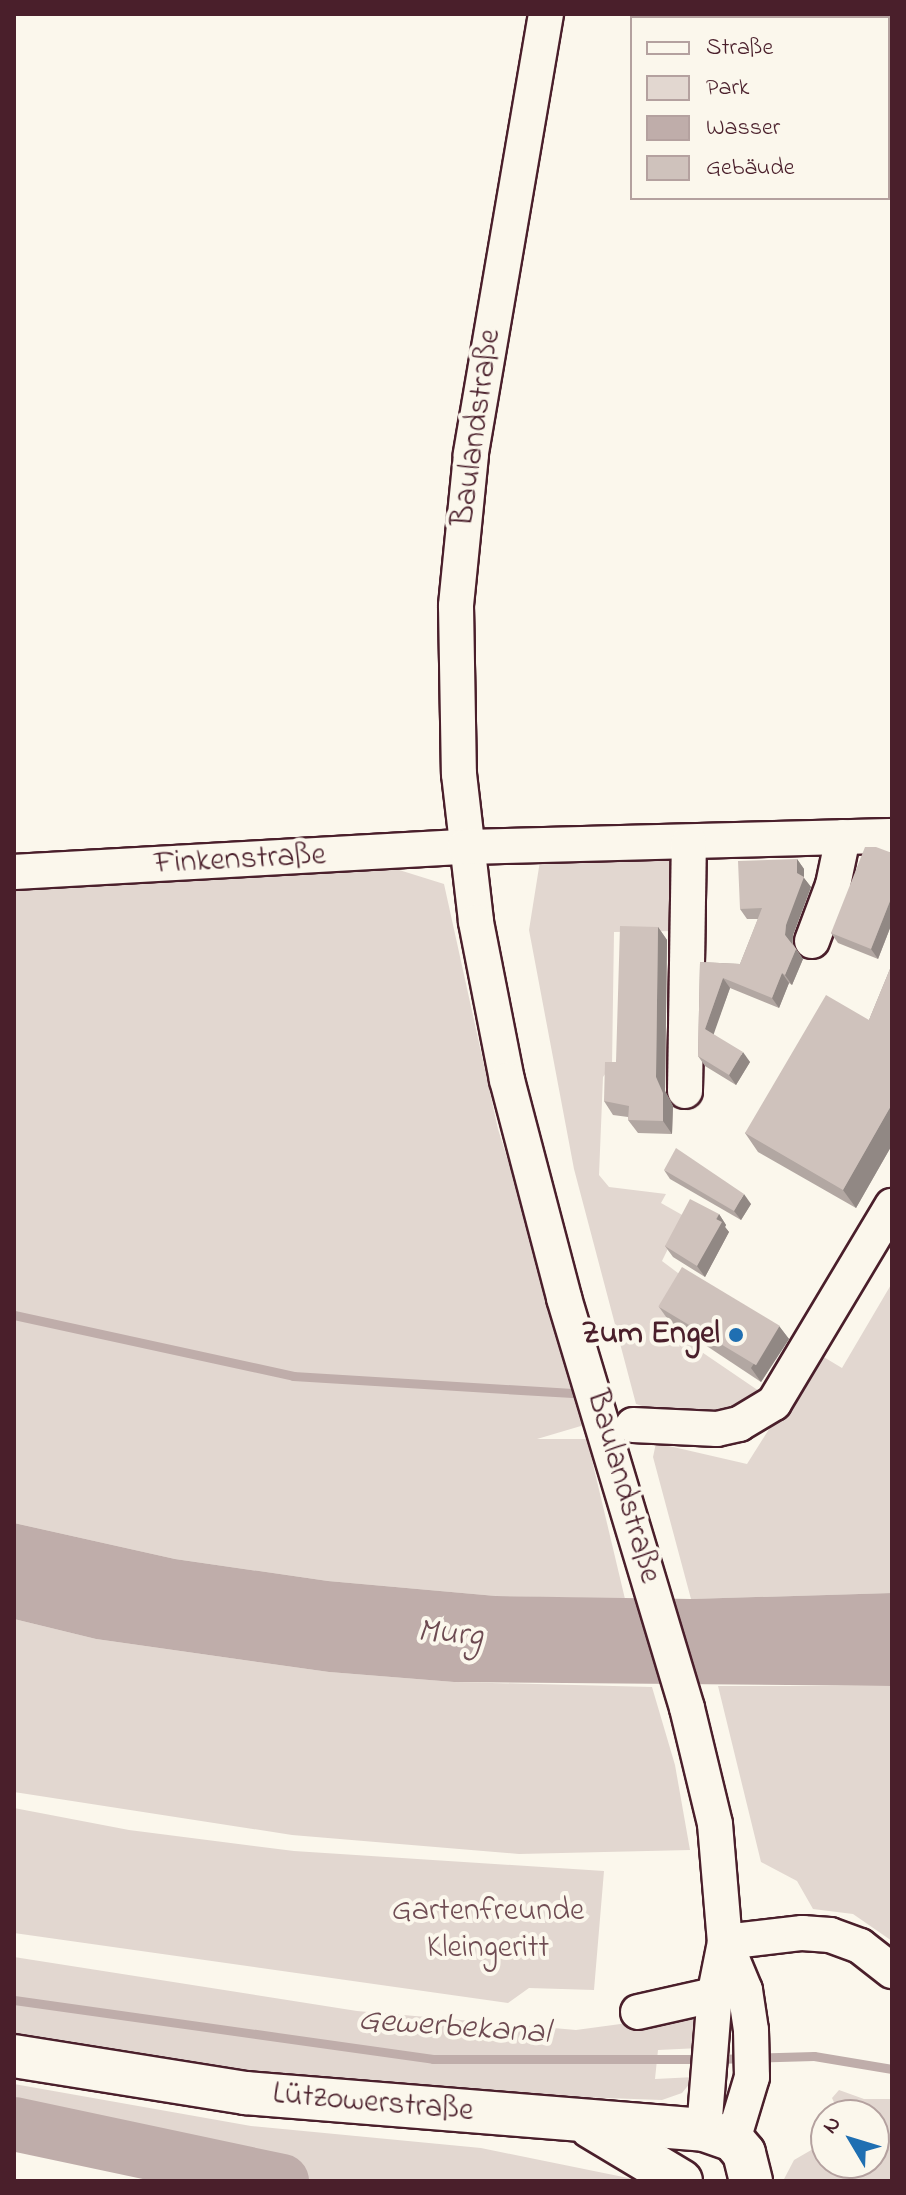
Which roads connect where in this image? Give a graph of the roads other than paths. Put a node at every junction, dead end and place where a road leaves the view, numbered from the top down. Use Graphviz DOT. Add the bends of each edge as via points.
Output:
graph roads {
  1 [pos="546,14"];
  2 [pos="892,836"];
  3 [pos="843,837"];
  4 [pos="689,842"];
  5 [pos="465,847"];
  6 [pos="14,872"];
  7 [pos="812,941"];
  8 [pos="685,1091"];
  9 [pos="889,1216"];
  10 [pos="633,1425"];
  11 [pos="725,1942"];
  12 [pos="892,1971"];
  13 [pos="724,2002"];
  14 [pos="638,2012"];
  15 [pos="14,2056"];
  16 [pos="580,2121"];
  17 [pos="718,2135"];
  18 [pos="681,2181"];
  19 [pos="708,2181"];
  20 [pos="751,2181"];
  1 -- 5 [label="street, Baulandstraße" via="471,455 456,606"];
  2 -- 3 [label="street"];
  3 -- 4 [label="street"];
  3 -- 7 [label="street" via="833,885"];
  4 -- 5 [label="street"];
  4 -- 8 [label="street"];
  5 -- 6 [label="street, Finkenstraße"];
  5 -- 11 [label="street, Baulandstraße" via="507,1080 564,1298 687,1708 715,1824"];
  9 -- 10 [label="street" via="774,1403 739,1424 717,1429"];
  11 -- 12 [label="street" via="830,1935 860,1946"];
  11 -- 13 [label="street, Baulandstraße"];
  13 -- 14 [label="street"];
  13 -- 17 [label="street, Baulandstraße" via="708,2073"];
  13 -- 17 [label="street, Baulandstraße" via="751,2030 752,2077"];
  15 -- 16 [label="main road, Lützowerstraße" via="245,2093"];
  16 -- 17 [label="main road, Lützowerstraße"];
  16 -- 18 [label="main road"];
  17 -- 19 [label="main road, Baulandstraße"];
  17 -- 20 [label="main road, Baulandstraße" via="744,2153"];
}
